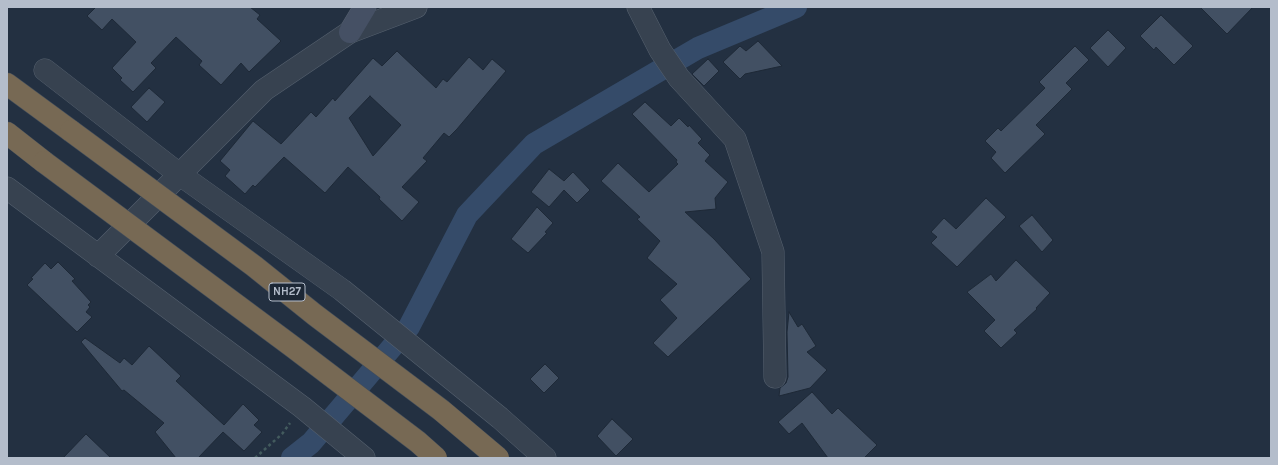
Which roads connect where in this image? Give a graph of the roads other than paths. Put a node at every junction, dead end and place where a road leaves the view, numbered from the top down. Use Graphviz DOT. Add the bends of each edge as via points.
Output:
graph roads {
  1 [pos="365,7"];
  2 [pos="416,7"];
  3 [pos="638,7"];
  4 [pos="350,32"];
  5 [pos="45,70"];
  6 [pos="7,84"];
  7 [pos="7,133"];
  8 [pos="179,174"];
  9 [pos="7,188"];
  10 [pos="98,256"];
  11 [pos="775,377"];
  12 [pos="364,458"];
  13 [pos="436,458"];
  14 [pos="498,458"];
  15 [pos="545,458"];
  1 -- 4 [label="street"];
  2 -- 4 [label="street"];
  3 -- 11 [label="street" via="660,50 679,78 735,139 773,252"];
  4 -- 8 [label="street" via="264,90"];
  5 -- 8 [label="street"];
  6 -- 14 [label="highway, NH27, bridge" via="254,266 441,410"];
  7 -- 13 [label="highway, bridge" via="293,346"];
  8 -- 10 [label="street"];
  8 -- 15 [label="street" via="342,290 500,418"];
  9 -- 10 [label="street"];
  10 -- 12 [label="street" via="302,407"];
}
